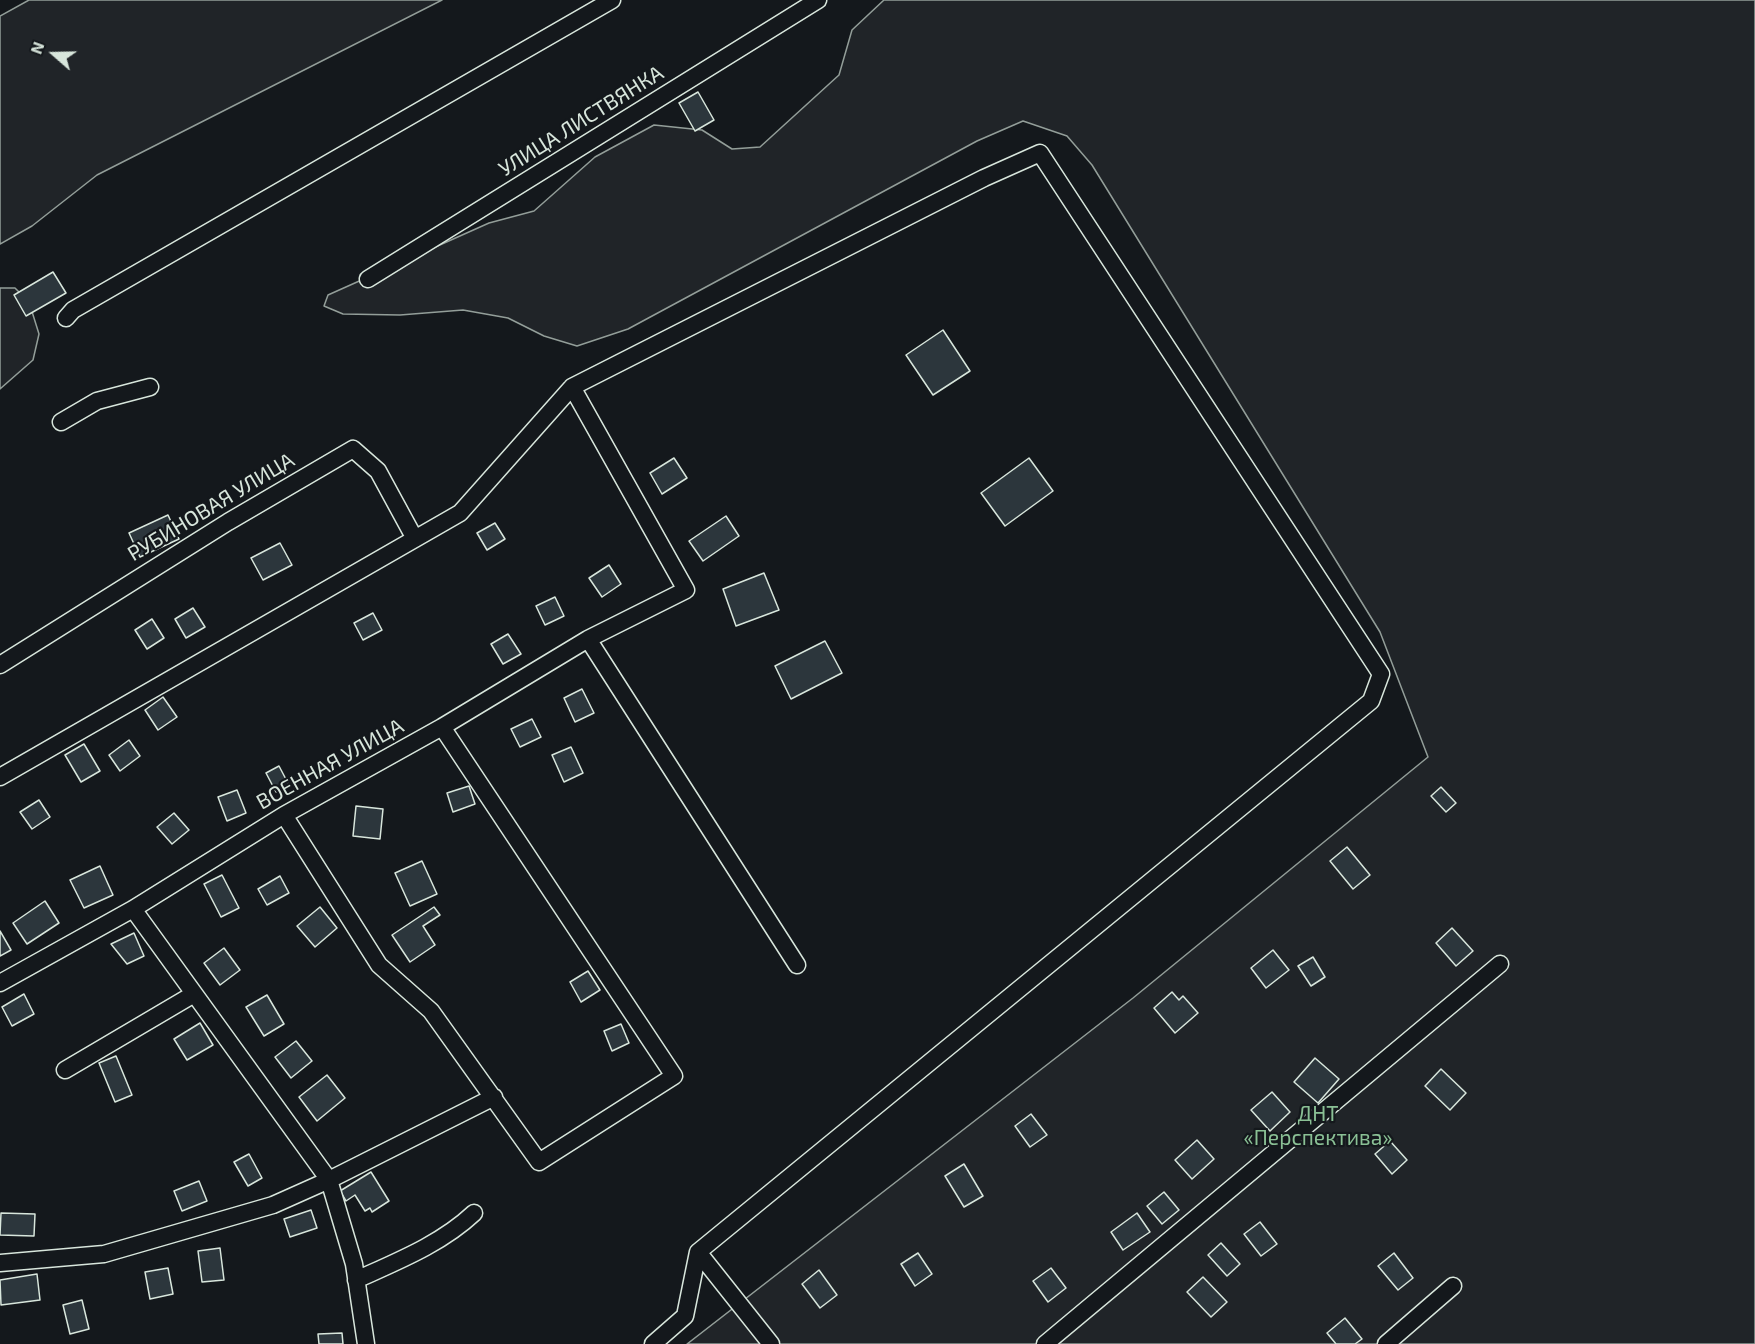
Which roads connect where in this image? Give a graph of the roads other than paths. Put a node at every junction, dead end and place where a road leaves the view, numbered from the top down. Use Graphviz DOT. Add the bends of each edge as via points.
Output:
graph roads {
  1 [pos="612,0"];
  2 [pos="818,0"];
  3 [pos="368,279"];
  4 [pos="66,318"];
  5 [pos="150,387"];
  6 [pos="572,387"];
  7 [pos="62,422"];
  8 [pos="415,539"];
  9 [pos="588,639"];
  10 [pos="0,665"];
  11 [pos="442,728"];
  12 [pos="0,777"];
  13 [pos="284,815"];
  14 [pos="133,909"];
  15 [pos="1500,964"];
  16 [pos="797,965"];
  17 [pos="0,984"];
  18 [pos="194,994"];
  19 [pos="65,1070"];
  20 [pos="494,1097"];
  21 [pos="329,1180"];
  22 [pos="474,1213"];
  23 [pos="698,1252"];
  24 [pos="0,1263"];
  25 [pos="356,1280"];
  26 [pos="1453,1286"];
  27 [pos="366,1344"];
  28 [pos="653,1344"];
  29 [pos="771,1344"];
  30 [pos="1045,1344"];
  31 [pos="1386,1344"];
  1 -- 4 [label="street" via="73,310"];
  2 -- 3 [label="street, УЛИЦА ЛИСТВЯНКА"];
  5 -- 7 [label="street" via="97,401"];
  6 -- 8 [label="street" via="460,513"];
  6 -- 9 [label="street, ВОЕННАЯ УЛИЦА" via="686,590"];
  6 -- 23 [label="street" via="1040,153 1381,674 1371,701"];
  8 -- 10 [label="street, РУБИНОВАЯ УЛИЦА" via="378,471 353,449"];
  8 -- 12 [label="street"];
  9 -- 11 [label="street, ВОЕННАЯ УЛИЦА"];
  9 -- 16 [label="street"];
  11 -- 13 [label="street, ВОЕННАЯ УЛИЦА"];
  11 -- 20 [label="street" via="674,1076 539,1162"];
  13 -- 14 [label="street, ВОЕННАЯ УЛИЦА"];
  13 -- 20 [label="street" via="379,965 431,1011"];
  14 -- 17 [label="street, ВОЕННАЯ УЛИЦА"];
  14 -- 18 [label="street"];
  15 -- 30 [label="street"];
  18 -- 19 [label="street"];
  18 -- 21 [label="street"];
  20 -- 21 [label="street"];
  21 -- 24 [label="street" via="273,1205 104,1254"];
  21 -- 25 [label="street"];
  22 -- 25 [label="street" via="415,1254"];
  23 -- 28 [label="street" via="685,1316"];
  23 -- 29 [label="street"];
  25 -- 27 [label="street"];
  26 -- 31 [label="street"];
}
